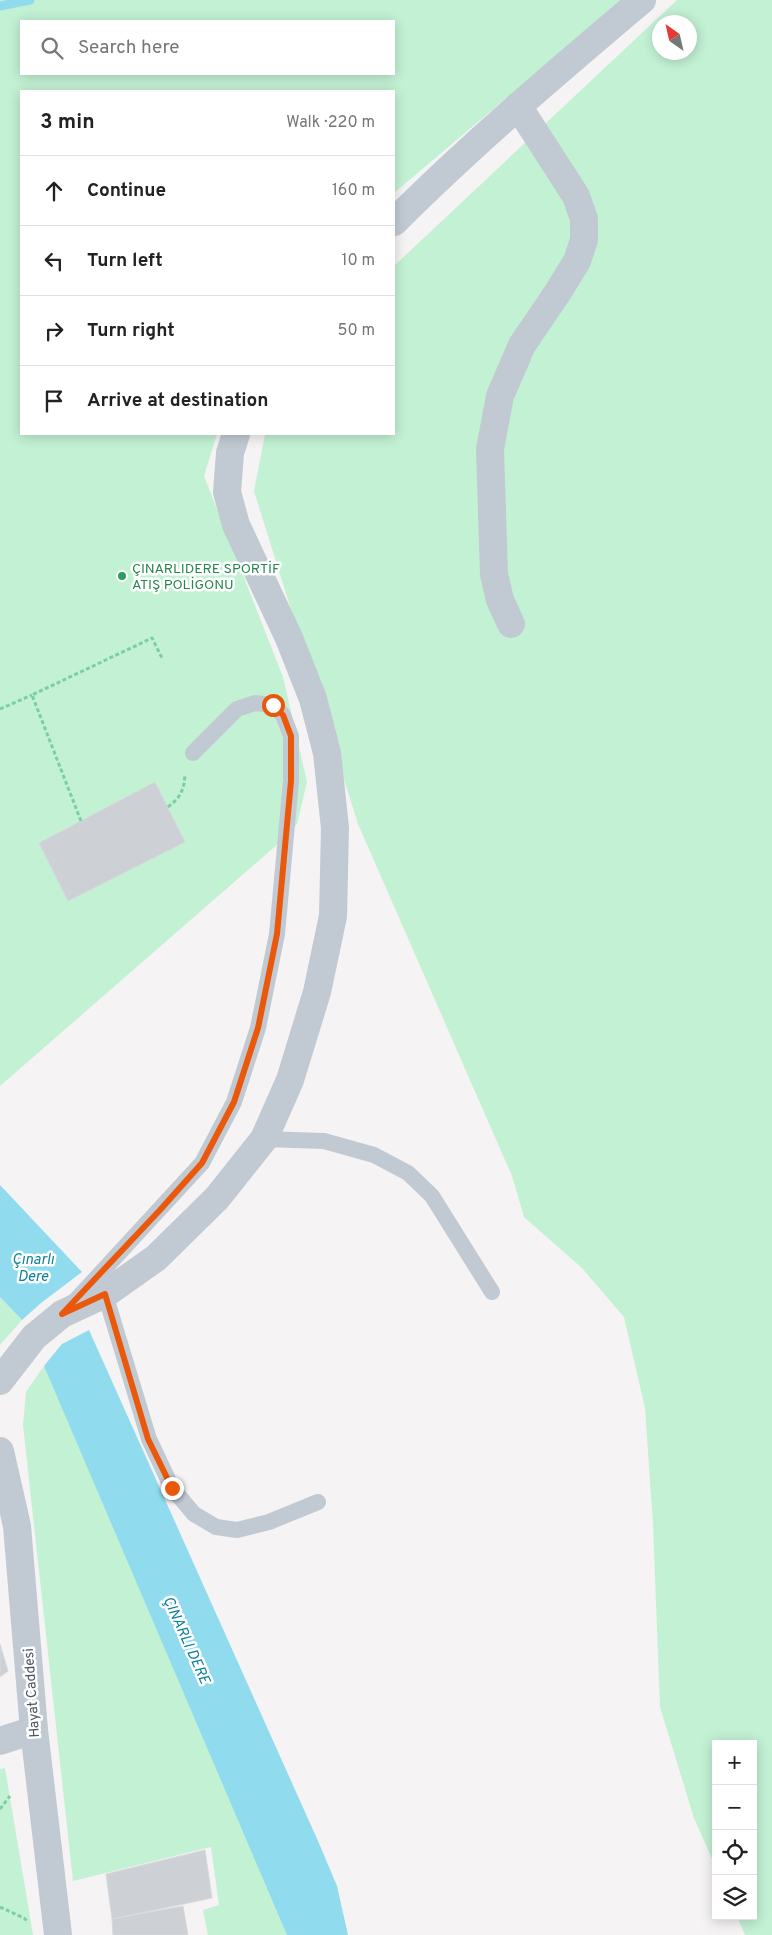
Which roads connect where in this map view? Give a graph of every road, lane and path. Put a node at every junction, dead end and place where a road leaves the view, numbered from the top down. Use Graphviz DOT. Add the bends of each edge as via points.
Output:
graph roads {
  1 [pos="642,0"];
  2 [pos="518,106"];
  3 [pos="395,221"];
  4 [pos="236,435"];
  5 [pos="511,624"];
  6 [pos="162,658"];
  7 [pos="32,695"];
  8 [pos="0,709"];
  9 [pos="193,752"];
  10 [pos="168,807"];
  11 [pos="80,821"];
  12 [pos="264,1139"];
  13 [pos="492,1292"];
  14 [pos="105,1294"];
  15 [pos="62,1314"];
  16 [pos="0,1380"];
  17 [pos="1,1457"];
  18 [pos="318,1502"];
  19 [pos="34,1730"];
  20 [pos="0,1741"];
  21 [pos="10,1796"];
  22 [pos="0,1809"];
  23 [pos="0,1908"];
  24 [pos="31,1927"];
  25 [pos="58,1935"];
  1 -- 2 [label="street"];
  2 -- 3 [label="street"];
  2 -- 5 [label="street" via="576,196 584,218 584,240 568,277 522,345 500,396 490,449 494,574 500,600"];
  4 -- 12 [label="street" via="230,453 227,492 236,525 289,638 313,699 327,753 336,828 333,916 317,992 290,1080"];
  6 -- 7 [label="path" via="152,638"];
  7 -- 8 [label="path"];
  7 -- 11 [label="path"];
  9 -- 10 [label="path" via="185,773 184,790"];
  9 -- 15 [label="lane" via="237,709 255,703 273,705 283,715 291,736 291,781 277,934 258,1028 234,1102 202,1163"];
  12 -- 13 [label="lane" via="324,1141 374,1155 408,1173 432,1196"];
  12 -- 14 [label="street" via="211,1205 156,1258"];
  14 -- 15 [label="street"];
  14 -- 18 [label="lane" via="148,1439 172,1488 194,1514 216,1527 237,1530 269,1522"];
  15 -- 16 [label="street" via="34,1337"];
  17 -- 19 [label="street, Hayat Caddesi" via="17,1526"];
  19 -- 20 [label="street"];
  19 -- 25 [label="street, Hayat Caddesi"];
  21 -- 22 [label="path"];
  23 -- 24 [label="path" via="24,1918"];
}
